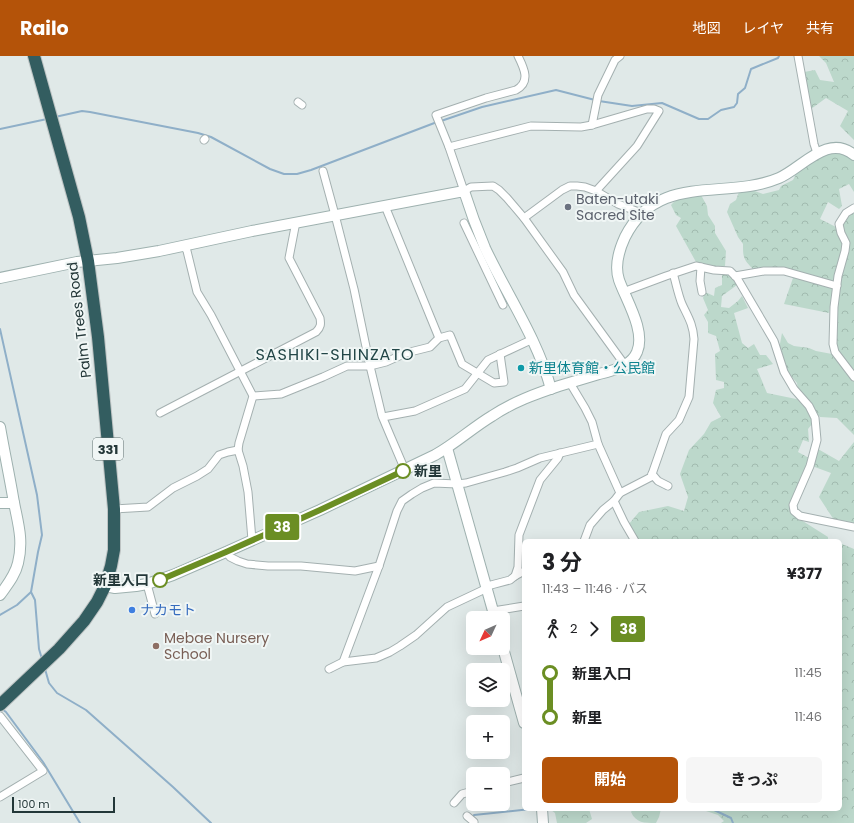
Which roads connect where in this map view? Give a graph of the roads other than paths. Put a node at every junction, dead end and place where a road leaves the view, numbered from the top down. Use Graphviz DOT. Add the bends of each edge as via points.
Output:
graph roads {
  1 [pos="34,56"];
  2 [pos="518,56"];
  3 [pos="620,56"];
  4 [pos="798,56"];
  5 [pos="592,125"];
  6 [pos="449,147"];
  7 [pos="817,153"];
  8 [pos="854,155"];
  9 [pos="323,170"];
  10 [pos="596,190"];
  11 [pos="464,191"];
  12 [pos="385,206"];
  13 [pos="854,208"];
  14 [pos="641,213"];
  15 [pos="335,215"];
  16 [pos="524,218"];
  17 [pos="294,223"];
  18 [pos="464,223"];
  19 [pos="184,246"];
  20 [pos="88,261"];
  21 [pos="701,268"];
  22 [pos="673,273"];
  23 [pos="500,275"];
  24 [pos="735,276"];
  25 [pos="0,278"];
  26 [pos="493,286"];
  27 [pos="837,286"];
  28 [pos="623,292"];
  29 [pos="702,292"];
  30 [pos="503,305"];
  31 [pos="439,338"];
  32 [pos="533,339"];
  33 [pos="500,354"];
  34 [pos="624,365"];
  35 [pos="370,366"];
  36 [pos="240,372"];
  37 [pos="478,372"];
  38 [pos="854,377"];
  39 [pos="570,383"];
  40 [pos="551,389"];
  41 [pos="253,396"];
  42 [pos="160,413"];
  43 [pos="383,417"];
  44 [pos="0,427"];
  45 [pos="598,444"];
  46 [pos="447,448"];
  47 [pos="238,450"];
  48 [pos="560,452"];
  49 [pos="405,470"];
  50 [pos="652,474"];
  51 [pos="457,484"];
  52 [pos="668,486"];
  53 [pos="620,493"];
  54 [pos="614,501"];
  55 [pos="0,503"];
  56 [pos="14,503"];
  57 [pos="114,509"];
  58 [pos="854,527"];
  59 [pos="585,539"];
  60 [pos="634,539"];
  61 [pos="252,540"];
  62 [pos="226,552"];
  63 [pos="378,566"];
  64 [pos="522,572"];
  65 [pos="515,576"];
  66 [pos="146,584"];
  67 [pos="105,586"];
  68 [pos="486,587"];
  69 [pos="0,595"];
  70 [pos="522,607"];
  71 [pos="493,611"];
  72 [pos="507,611"];
  73 [pos="155,614"];
  74 [pos="505,655"];
  75 [pos="343,662"];
  76 [pos="329,669"];
  77 [pos="1,704"];
  78 [pos="0,716"];
  79 [pos="522,716"];
  80 [pos="522,778"];
  81 [pos="510,781"];
  82 [pos="466,793"];
  83 [pos="0,797"];
  84 [pos="454,803"];
  85 [pos="467,816"];
  86 [pos="474,822"];
  1 -- 20 [label="highway, Palm Trees Road / 331" via="79,217"];
  2 -- 6 [label="street" via="525,75 525,81 520,89 436,115"];
  3 -- 5 [label="street" via="615,60 598,96"];
  4 -- 7 [label="street"];
  5 -- 6 [label="street" via="531,126"];
  5 -- 10 [label="street" via="647,109 659,111 637,146"];
  6 -- 11 [label="street"];
  7 -- 8 [label="main road" via="840,148"];
  7 -- 14 [label="main road" via="792,171 771,181 680,194 657,202"];
  9 -- 15 [label="street"];
  10 -- 14 [label="street" via="618,204"];
  10 -- 16 [label="street" via="570,186"];
  11 -- 12 [label="main road"];
  11 -- 16 [label="street" via="470,187 492,186 499,190"];
  11 -- 23 [label="main road" via="486,248"];
  12 -- 15 [label="main road"];
  12 -- 31 [label="street"];
  13 -- 27 [label="street" via="846,213 839,224 846,244"];
  14 -- 28 [label="main road" via="620,248 617,261 617,274"];
  15 -- 17 [label="main road"];
  15 -- 35 [label="street"];
  16 -- 34 [label="street"];
  17 -- 19 [label="main road"];
  17 -- 36 [label="street" via="289,258 320,318 320,328"];
  18 -- 26 [label="street"];
  19 -- 20 [label="main road" via="135,256"];
  19 -- 36 [label="street" via="197,292"];
  20 -- 25 [label="main road"];
  20 -- 57 [label="highway, Palm Trees Road / 331" via="98,337"];
  21 -- 22 [label="street" via="696,266"];
  21 -- 24 [label="street" via="730,271"];
  21 -- 29 [label="street"];
  22 -- 28 [label="street"];
  22 -- 50 [label="street" via="694,330 690,387 679,420 663,440"];
  23 -- 26 [label="street"];
  23 -- 32 [label="main road"];
  24 -- 27 [label="street" via="764,271 784,271"];
  24 -- 58 [label="street" via="774,341 784,372 794,390 809,406 815,418 817,440 810,466 793,505 794,511 800,516"];
  26 -- 30 [label="street"];
  27 -- 38 [label="street" via="833,344 835,352"];
  28 -- 34 [label="main road" via="640,332 637,352"];
  31 -- 35 [label="street" via="430,347"];
  31 -- 37 [label="street" via="450,335 462,364"];
  32 -- 33 [label="street"];
  32 -- 40 [label="main road"];
  33 -- 37 [label="street" via="488,360"];
  33 -- 37 [label="street" via="504,382 494,383"];
  34 -- 39 [label="main road"];
  35 -- 41 [label="street" via="346,366 281,394"];
  35 -- 43 [label="street"];
  36 -- 41 [label="street"];
  36 -- 42 [label="street"];
  37 -- 43 [label="street" via="465,389 415,412"];
  39 -- 40 [label="main road"];
  39 -- 45 [label="street" via="592,422"];
  40 -- 46 [label="main road" via="526,398 493,415"];
  41 -- 47 [label="street"];
  43 -- 49 [label="street"];
  44 -- 56 [label="main road"];
  45 -- 48 [label="street"];
  45 -- 53 [label="street"];
  46 -- 49 [label="main road"];
  46 -- 51 [label="main road"];
  47 -- 57 [label="street" via="220,455 208,469 174,488 148,507"];
  47 -- 61 [label="street" via="248,492"];
  48 -- 51 [label="street" via="505,472"];
  48 -- 65 [label="street" via="540,480 519,536 518,567"];
  49 -- 61 [label="main road"];
  50 -- 52 [label="street"];
  50 -- 53 [label="street" via="643,482"];
  51 -- 63 [label="street" via="434,483 402,501"];
  51 -- 68 [label="main road"];
  53 -- 54 [label="street"];
  54 -- 59 [label="street" via="590,525"];
  54 -- 60 [label="street"];
  55 -- 56 [label="main road"];
  56 -- 69 [label="main road" via="21,546 14,576"];
  57 -- 67 [label="highway, Palm Trees Road / 331" via="114,550"];
  61 -- 62 [label="main road"];
  62 -- 63 [label="street" via="230,557 247,564 268,566 356,571"];
  62 -- 66 [label="main road"];
  63 -- 75 [label="street"];
  64 -- 65 [label="street"];
  65 -- 68 [label="street"];
  66 -- 67 [label="main road" via="123,588"];
  66 -- 73 [label="street"];
  67 -- 77 [label="highway, 331" via="84,621"];
  68 -- 71 [label="main road"];
  68 -- 75 [label="street" via="447,607 416,635 390,652 376,658"];
  70 -- 72 [label="street"];
  74 -- 79 [label="main road"];
  75 -- 76 [label="street"];
  78 -- 83 [label="street" via="43,771"];
  80 -- 81 [label="street"];
  82 -- 84 [label="street"];
  85 -- 86 [label="street"];
}
